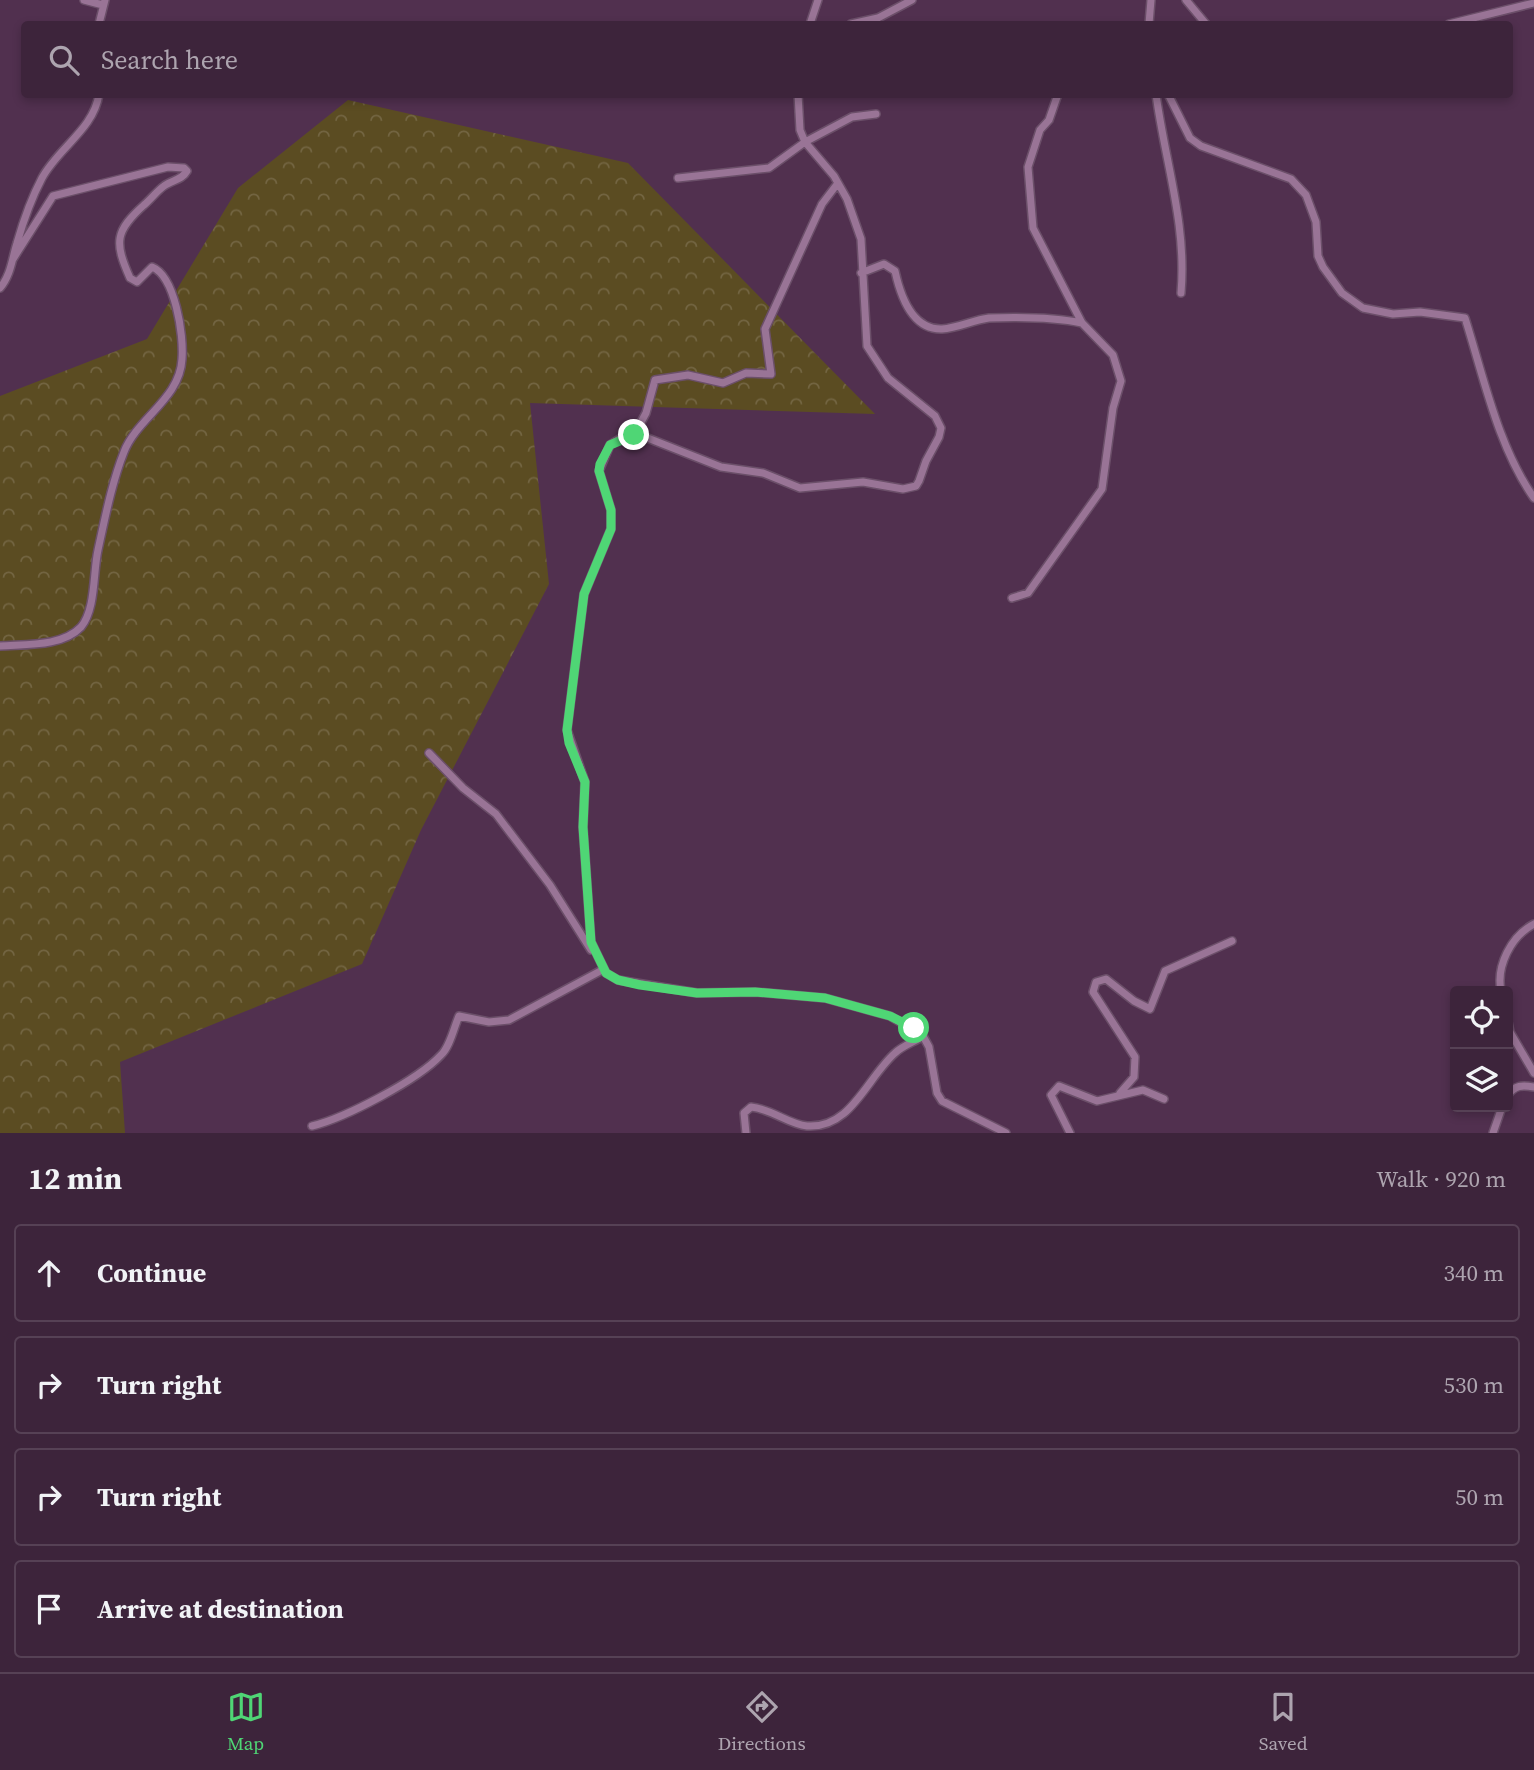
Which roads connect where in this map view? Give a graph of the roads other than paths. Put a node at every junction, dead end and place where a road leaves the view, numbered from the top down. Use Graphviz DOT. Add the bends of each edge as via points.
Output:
graph roads {
  1 [pos="84,0"];
  2 [pos="818,0"];
  3 [pos="912,0"];
  4 [pos="1151,0"];
  5 [pos="1186,0"];
  6 [pos="1534,2"];
  7 [pos="104,3"];
  8 [pos="100,21"];
  9 [pos="811,21"];
  10 [pos="864,21"];
  11 [pos="1149,21"];
  12 [pos="1204,21"];
  13 [pos="1461,21"];
  14 [pos="97,98"];
  15 [pos="798,98"];
  16 [pos="1057,98"];
  17 [pos="1157,98"];
  18 [pos="1170,98"];
  19 [pos="876,114"];
  20 [pos="805,142"];
  21 [pos="678,178"];
  22 [pos="838,183"];
  23 [pos="13,260"];
  24 [pos="861,273"];
  25 [pos="0,288"];
  26 [pos="1181,293"];
  27 [pos="1082,323"];
  28 [pos="634,435"];
  29 [pos="1534,498"];
  30 [pos="1012,598"];
  31 [pos="0,646"];
  32 [pos="429,753"];
  33 [pos="1534,924"];
  34 [pos="1232,941"];
  35 [pos="601,965"];
  36 [pos="1501,986"];
  37 [pos="923,1036"];
  38 [pos="1513,1037"];
  39 [pos="1534,1073"];
  40 [pos="1534,1087"];
  41 [pos="1513,1088"];
  42 [pos="1120,1093"];
  43 [pos="1164,1099"];
  44 [pos="1500,1112"];
  45 [pos="312,1126"];
  46 [pos="746,1133"];
  47 [pos="1006,1133"];
  48 [pos="1070,1133"];
  49 [pos="1493,1133"];
  1 -- 7 [label="street"];
  2 -- 9 [label="street"];
  3 -- 10 [label="street"];
  4 -- 11 [label="street"];
  5 -- 12 [label="street"];
  6 -- 13 [label="street"];
  7 -- 8 [label="street"];
  14 -- 23 [label="street" via="86,126 53,159 41,180"];
  15 -- 20 [label="street"];
  16 -- 27 [label="street" via="1028,167 1033,228"];
  17 -- 26 [label="street" via="1181,223"];
  18 -- 29 [label="street" via="1191,138 1201,146 1291,179 1306,195 1316,222 1318,256 1342,293 1363,308 1465,318 1501,430"];
  19 -- 20 [label="street" via="852,117"];
  20 -- 21 [label="street" via="769,168"];
  20 -- 22 [label="street"];
  22 -- 24 [label="street" via="861,239"];
  22 -- 28 [label="street" via="822,204 765,329 771,374 746,373 723,383 688,375 655,380"];
  23 -- 25 [label="street"];
  23 -- 31 [label="street" via="53,196 168,167 187,172 163,186 126,221 119,236 130,278 137,282 152,267 168,281 183,359 163,402 124,451 84,623 74,634 58,640"];
  24 -- 27 [label="street" via="884,264 895,271 902,299 929,327 940,329 988,318"];
  24 -- 28 [label="street" via="867,346 888,378 936,416 941,428 916,486 903,489 863,482 800,488 762,473 721,467"];
  27 -- 30 [label="street" via="1113,355 1121,381 1102,489 1028,593"];
  28 -- 35 [label="street" via="610,445 600,464 611,529 584,594 567,730 585,782 591,942"];
  32 -- 35 [label="street" via="496,814 550,885"];
  33 -- 36 [label="street" via="1509,949 1502,965"];
  34 -- 42 [label="street" via="1165,971 1150,1009 1106,979 1096,982 1093,992 1135,1057 1134,1077"];
  35 -- 37 [label="street" via="618,980 652,987 825,998 890,1016"];
  35 -- 45 [label="street" via="509,1020 489,1022 459,1016 443,1054 407,1081 329,1122"];
  37 -- 46 [label="street" via="897,1051 843,1118 827,1125 804,1126 767,1108 751,1107 744,1113"];
  37 -- 47 [label="street" via="942,1101"];
  38 -- 39 [label="street"];
  40 -- 41 [label="street"];
  42 -- 43 [label="street" via="1143,1090"];
  42 -- 48 [label="street" via="1097,1101 1059,1086 1051,1095"];
  44 -- 49 [label="street"];
}
